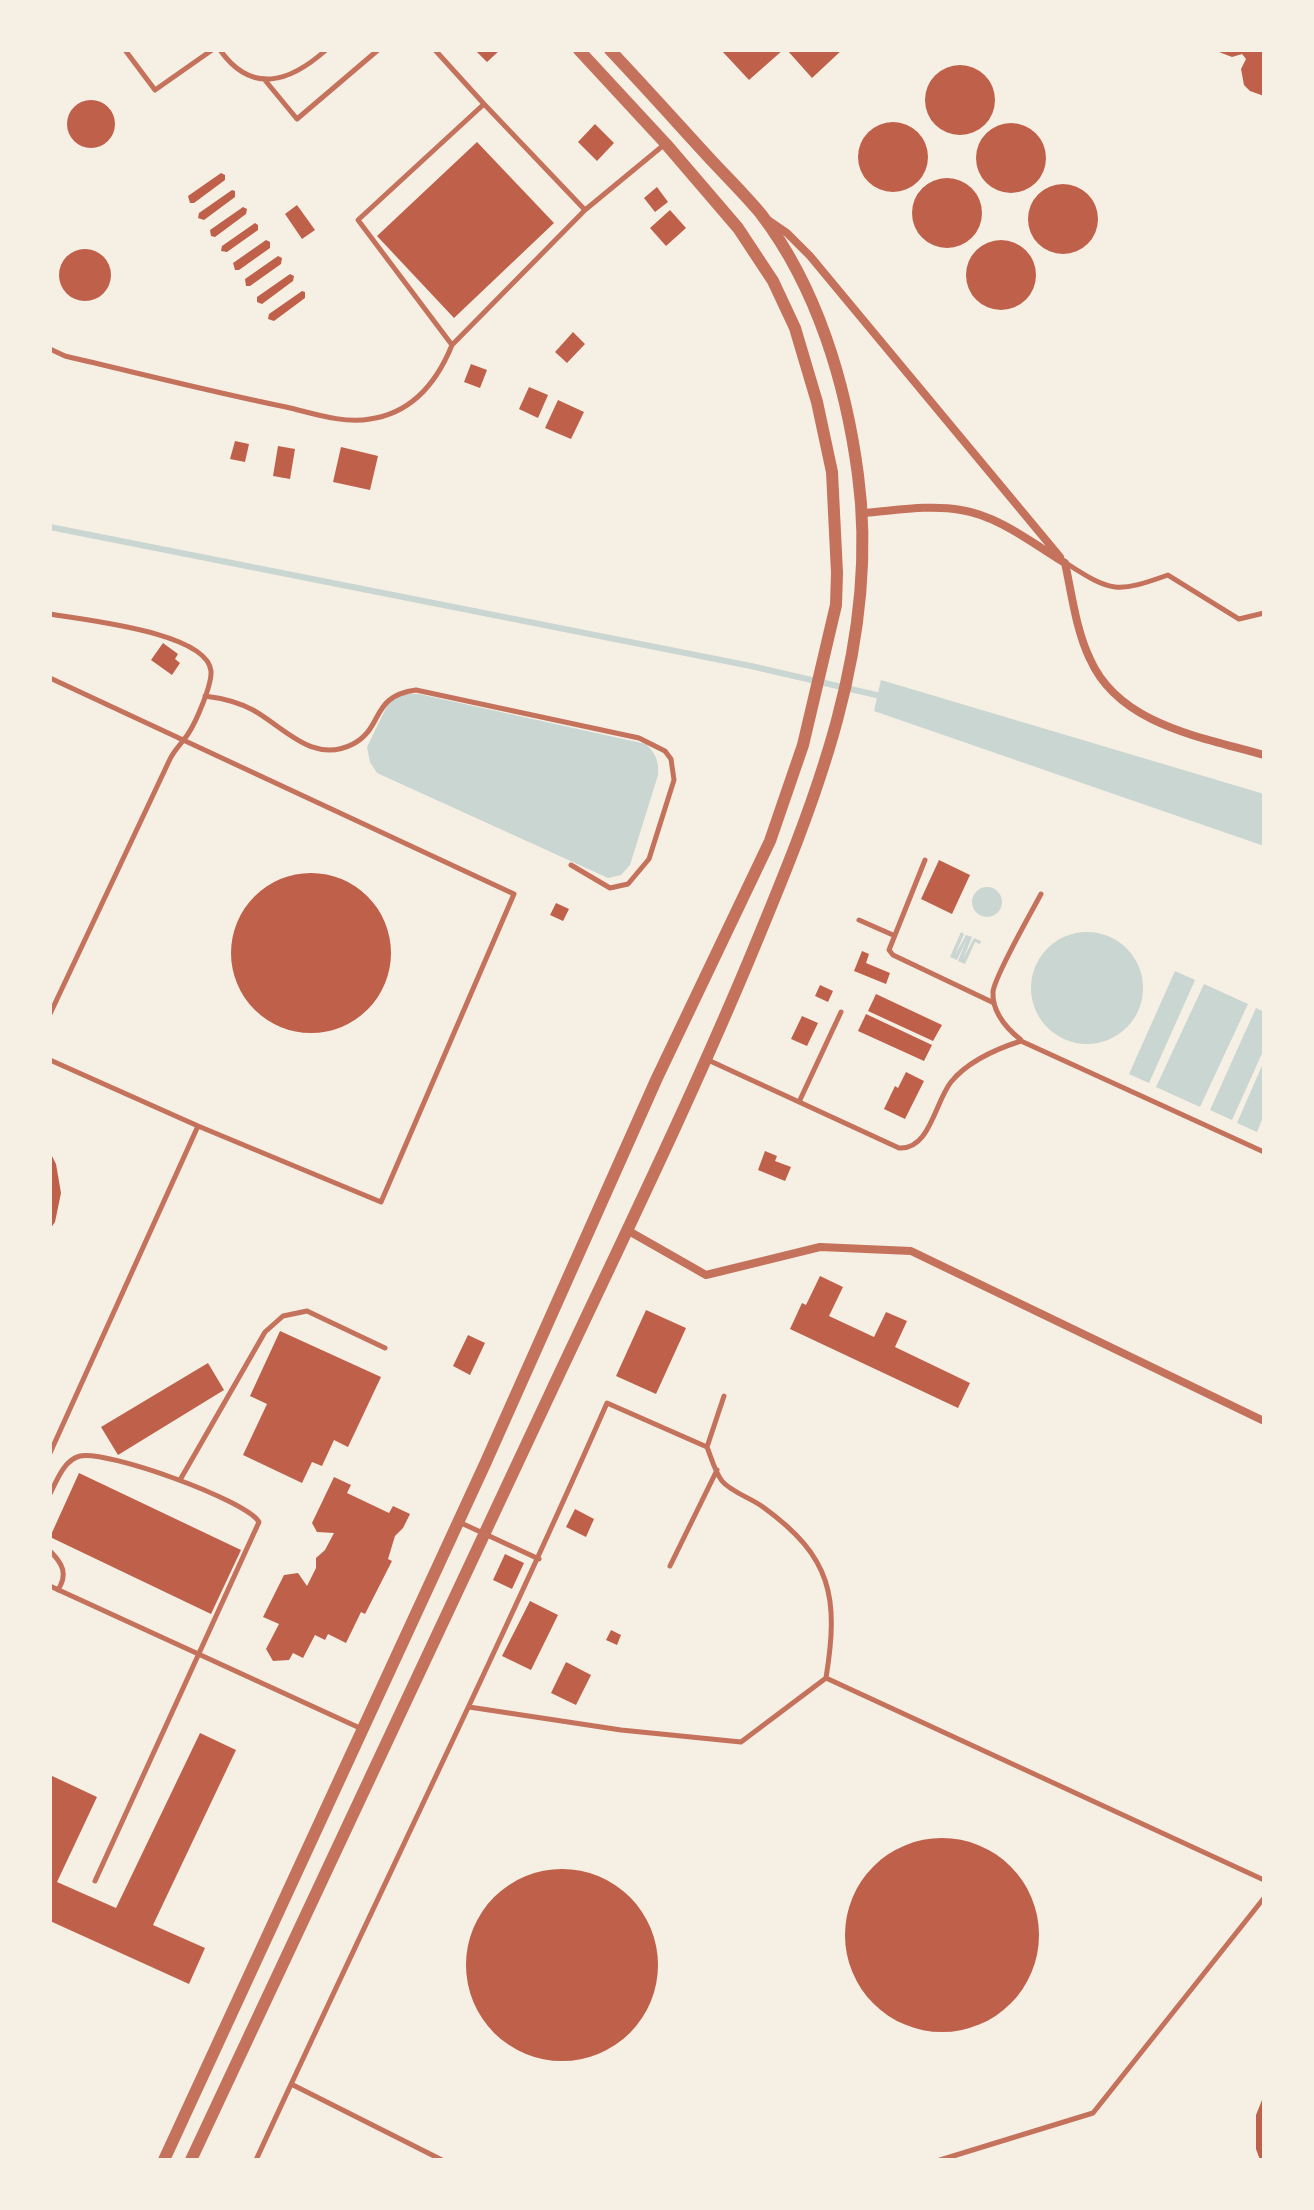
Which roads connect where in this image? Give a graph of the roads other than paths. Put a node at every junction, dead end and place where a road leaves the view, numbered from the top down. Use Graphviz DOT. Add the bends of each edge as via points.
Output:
graph roads {
  1 [pos="125,50"];
  2 [pos="212,50"];
  3 [pos="220,50"];
  4 [pos="326,50"];
  5 [pos="378,50"];
  6 [pos="435,50"];
  7 [pos="579,50"];
  8 [pos="610,50"];
  9 [pos="264,79"];
  10 [pos="484,104"];
  11 [pos="666,144"];
  12 [pos="585,210"];
  13 [pos="761,215"];
  14 [pos="452,345"];
  15 [pos="50,349"];
  16 [pos="862,513"];
  17 [pos="1065,563"];
  18 [pos="1264,613"];
  19 [pos="50,614"];
  20 [pos="50,678"];
  21 [pos="205,696"];
  22 [pos="184,739"];
  23 [pos="1264,755"];
  24 [pos="925,860"];
  25 [pos="571,865"];
  26 [pos="1041,894"];
  27 [pos="859,920"];
  28 [pos="893,935"];
  29 [pos="993,988"];
  30 [pos="980,996"];
  31 [pos="994,1003"];
  32 [pos="841,1012"];
  33 [pos="50,1014"];
  34 [pos="1021,1041"];
  35 [pos="50,1060"];
  36 [pos="707,1060"];
  37 [pos="799,1102"];
  38 [pos="198,1126"];
  39 [pos="1264,1152"];
  40 [pos="627,1230"];
  41 [pos="385,1348"];
  42 [pos="724,1396"];
  43 [pos="1264,1421"];
  44 [pos="707,1447"];
  45 [pos="50,1453"];
  46 [pos="717,1470"];
  47 [pos="180,1480"];
  48 [pos="50,1494"];
  49 [pos="459,1522"];
  50 [pos="484,1534"];
  51 [pos="50,1551"];
  52 [pos="539,1559"];
  53 [pos="670,1566"];
  54 [pos="50,1586"];
  55 [pos="58,1590"];
  56 [pos="198,1654"];
  57 [pos="826,1678"];
  58 [pos="469,1707"];
  59 [pos="363,1729"];
  60 [pos="1264,1880"];
  61 [pos="95,1881"];
  62 [pos="1264,1898"];
  63 [pos="291,2084"];
  64 [pos="164,2160"];
  65 [pos="191,2160"];
  66 [pos="256,2160"];
  67 [pos="442,2160"];
  68 [pos="940,2160"];
  1 -- 2 [label="lane" via="155,90"];
  3 -- 9 [label="lane" via="234,69"];
  4 -- 9 [label="lane" via="305,68"];
  5 -- 9 [label="lane" via="297,119"];
  6 -- 10 [label="lane"];
  7 -- 11 [label="street"];
  8 -- 13 [label="street"];
  10 -- 12 [label="lane"];
  10 -- 14 [label="lane" via="358,220"];
  11 -- 12 [label="lane"];
  11 -- 49 [label="street" via="738,228 773,281 795,328 832,472 836,605 811,715 770,841 657,1078"];
  12 -- 14 [label="lane"];
  13 -- 16 [label="street" via="819,318 843,396"];
  13 -- 17 [label="street" via="810,256"];
  14 -- 15 [label="lane" via="442,369 411,404 371,419 350,420"];
  16 -- 17 [label="street" via="961,510 996,521"];
  16 -- 36 [label="street" via="860,615 839,715 812,804"];
  17 -- 18 [label="lane" via="1099,585 1130,588 1168,575 1239,619"];
  17 -- 23 [label="street" via="1090,661 1107,686 1133,710 1167,727"];
  19 -- 21 [label="lane" via="191,646 201,652 211,671"];
  20 -- 22 [label="lane"];
  21 -- 22 [label="lane"];
  21 -- 25 [label="lane" via="253,710 296,740 326,750 353,744 368,732 383,704 416,690 639,738 665,751 674,780 649,859 628,884 610,888"];
  22 -- 33 [label="lane"];
  22 -- 38 [label="lane" via="514,894 381,1202"];
  24 -- 28 [label="lane"];
  26 -- 29 [label="lane"];
  27 -- 28 [label="lane"];
  28 -- 30 [label="lane" via="893,955"];
  29 -- 30 [label="lane"];
  29 -- 31 [label="lane"];
  30 -- 31 [label="lane"];
  31 -- 34 [label="lane"];
  32 -- 37 [label="lane"];
  34 -- 37 [label="lane" via="993,1050 950,1083 924,1133 908,1148"];
  34 -- 39 [label="lane"];
  35 -- 38 [label="lane"];
  36 -- 37 [label="lane"];
  36 -- 40 [label="street"];
  38 -- 45 [label="lane"];
  40 -- 43 [label="street" via="706,1275 820,1247 911,1251"];
  40 -- 50 [label="street"];
  41 -- 47 [label="lane" via="307,1311 283,1316 265,1332"];
  42 -- 44 [label="lane"];
  44 -- 46 [label="lane"];
  44 -- 52 [label="lane" via="607,1403"];
  46 -- 53 [label="lane"];
  46 -- 57 [label="lane" via="722,1481 801,1538 819,1565 832,1599"];
  47 -- 48 [label="lane" via="86,1455 71,1461"];
  47 -- 56 [label="lane" via="259,1522"];
  49 -- 50 [label="lane"];
  49 -- 59 [label="street"];
  50 -- 52 [label="lane"];
  50 -- 65 [label="street"];
  51 -- 55 [label="lane" via="64,1573"];
  52 -- 58 [label="lane"];
  54 -- 55 [label="lane"];
  55 -- 56 [label="lane"];
  56 -- 59 [label="lane"];
  56 -- 61 [label="lane"];
  57 -- 58 [label="lane" via="741,1742"];
  57 -- 60 [label="lane"];
  58 -- 63 [label="lane"];
  59 -- 64 [label="street"];
  62 -- 68 [label="lane" via="1093,2113"];
  63 -- 66 [label="lane"];
  63 -- 67 [label="lane"];
}
